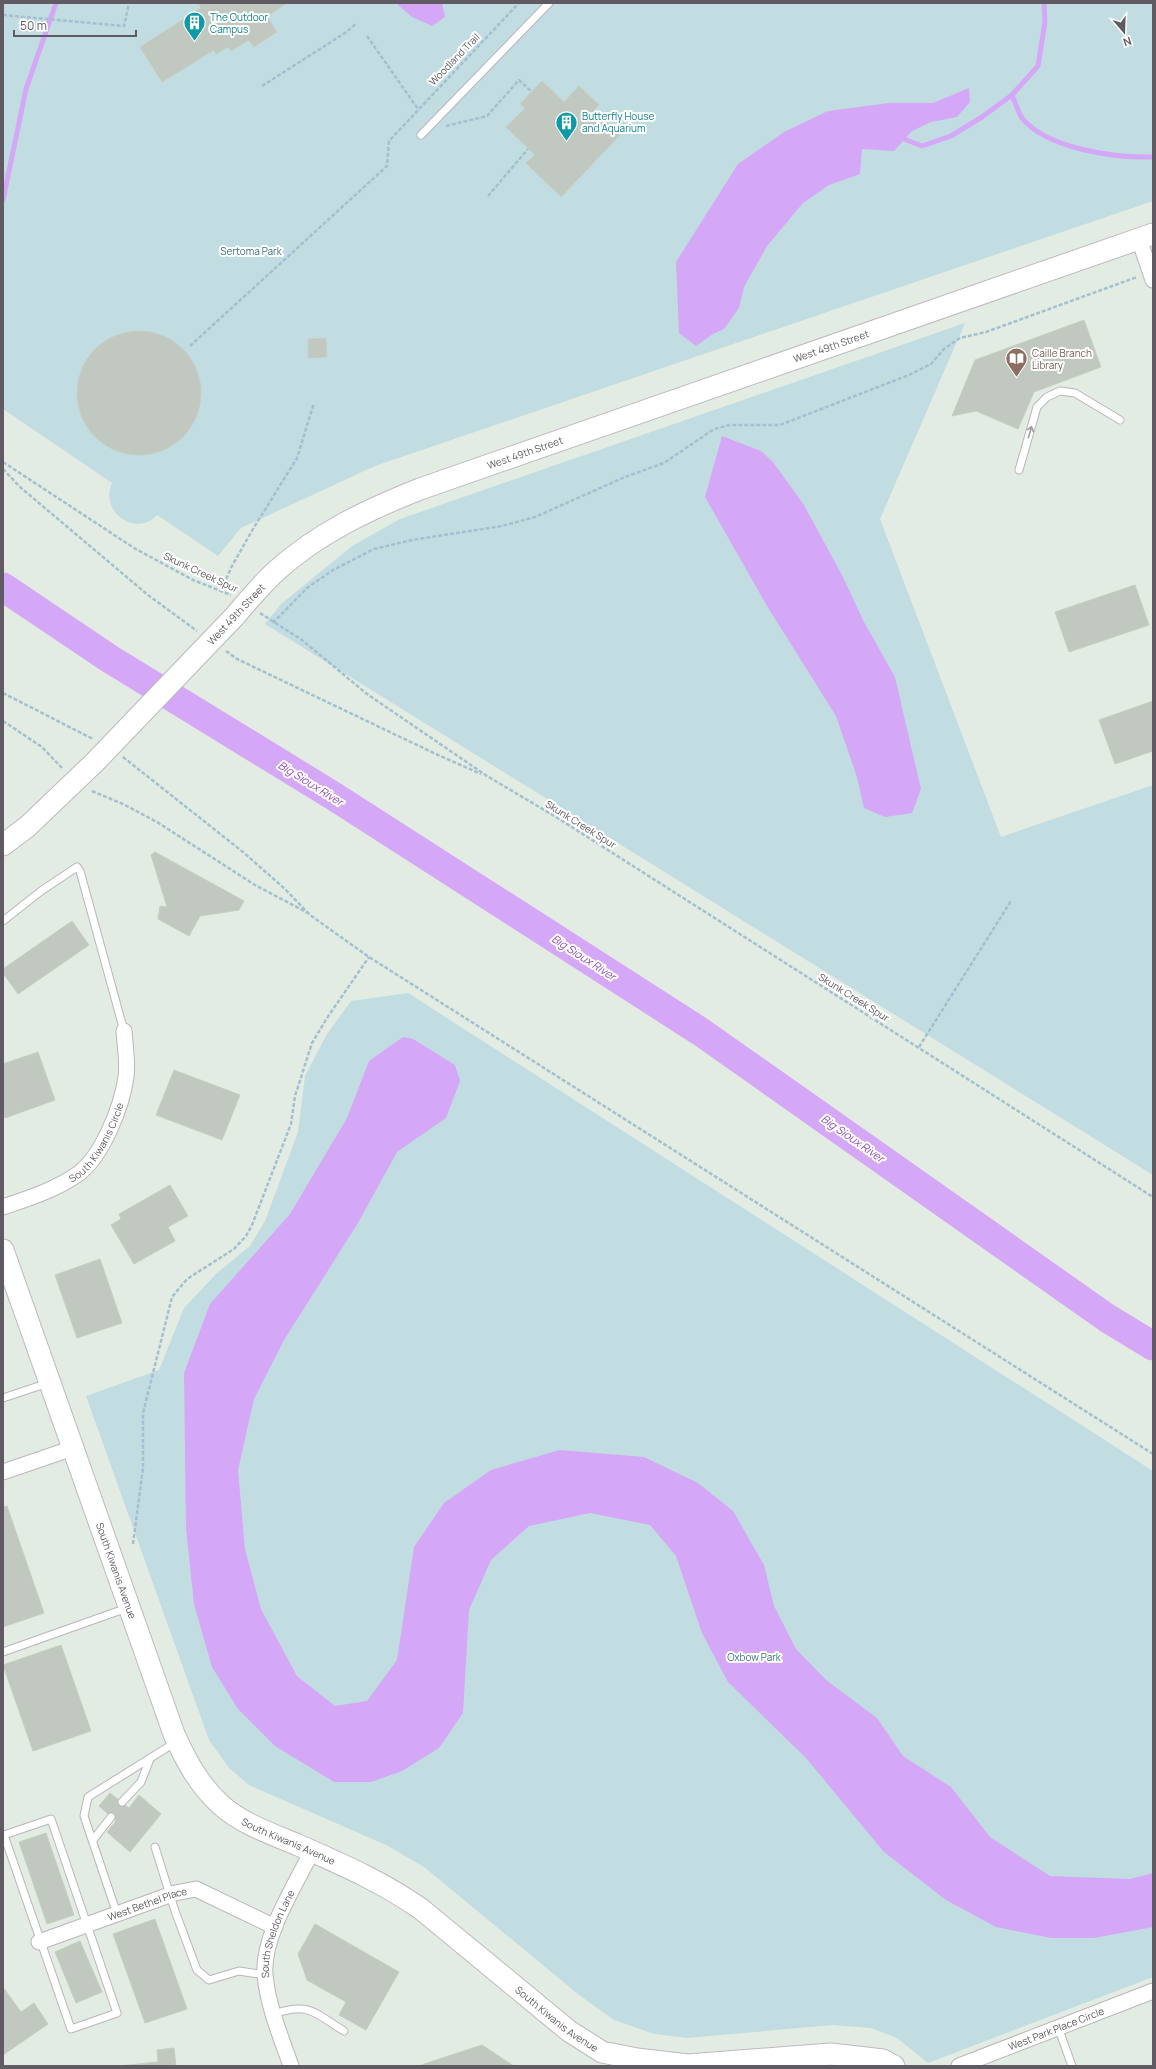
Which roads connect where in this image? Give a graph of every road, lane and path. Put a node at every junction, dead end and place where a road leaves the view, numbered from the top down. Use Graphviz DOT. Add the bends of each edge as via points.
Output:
graph roads {
  1 [pos="129,3"];
  2 [pos="519,3"];
  3 [pos="549,3"];
  4 [pos="3,15"];
  5 [pos="357,23"];
  6 [pos="367,36"];
  7 [pos="262,86"];
  8 [pos="532,92"];
  9 [pos="418,109"];
  10 [pos="429,126"];
  11 [pos="421,135"];
  12 [pos="528,149"];
  13 [pos="488,196"];
  14 [pos="1146,237"];
  15 [pos="1152,277"];
  16 [pos="190,346"];
  17 [pos="314,403"];
  18 [pos="1120,420"];
  19 [pos="3,462"];
  20 [pos="1019,470"];
  21 [pos="221,590"];
  22 [pos="240,610"];
  23 [pos="273,623"];
  24 [pos="3,693"];
  25 [pos="3,721"];
  26 [pos="98,752"];
  27 [pos="120,755"];
  28 [pos="76,781"];
  29 [pos="3,845"];
  30 [pos="1011,901"];
  31 [pos="310,915"];
  32 [pos="3,921"];
  33 [pos="369,957"];
  34 [pos="124,1032"];
  35 [pos="919,1047"];
  36 [pos="1153,1197"];
  37 [pos="3,1207"];
  38 [pos="3,1250"];
  39 [pos="50,1383"];
  40 [pos="3,1398"];
  41 [pos="73,1448"];
  42 [pos="1153,1454"];
  43 [pos="3,1472"];
  44 [pos="133,1544"];
  45 [pos="129,1607"];
  46 [pos="3,1652"];
  47 [pos="177,1742"];
  48 [pos="150,1759"];
  49 [pos="122,1802"];
  50 [pos="111,1817"];
  51 [pos="93,1840"];
  52 [pos="155,1847"];
  53 [pos="312,1851"];
  54 [pos="170,1895"];
  55 [pos="118,1914"];
  56 [pos="86,1925"];
  57 [pos="275,1927"];
  58 [pos="39,1942"];
  59 [pos="265,1975"];
  60 [pos="1153,1991"];
  61 [pos="273,2014"];
  62 [pos="1058,2027"];
  63 [pos="344,2031"];
  64 [pos="779,2062"];
  65 [pos="656,2064"];
  66 [pos="291,2066"];
  67 [pos="894,2066"];
  68 [pos="959,2066"];
  69 [pos="1072,2066"];
  1 -- 4 [label="path" via="124,26"];
  2 -- 9 [label="path, Woodland Trail"];
  3 -- 10 [label="lane"];
  5 -- 7 [label="path"];
  6 -- 9 [label="path"];
  8 -- 10 [label="path" via="519,80 487,116 451,126"];
  9 -- 16 [label="path, Woodland Trail" via="389,141 387,166"];
  10 -- 11 [label="lane"];
  12 -- 13 [label="path"];
  14 -- 15 [label="street"];
  14 -- 22 [label="street, West 49th Street" via="376,506 322,536 298,553"];
  15 -- 23 [label="path" via="986,332 960,338 944,349 931,364 909,376 780,425 730,425 714,429 664,462 535,517 502,526 374,548 333,570 307,588"];
  17 -- 21 [label="path" via="297,458 253,529"];
  20 -- 18 [label="lane, one-way" via="1037,407 1047,397 1060,391 1075,393"];
  19 -- 21 [label="path, Skunk Creek Spur" via="134,548 187,577"];
  21 -- 22 [label="path, Skunk Creek Spur"];
  22 -- 23 [label="path, Skunk Creek Spur"];
  22 -- 26 [label="street, West 49th Street, bridge"];
  23 -- 35 [label="path, Skunk Creek Spur" via="302,640 367,694 487,776"];
  24 -- 26 [label="path" via="80,731"];
  25 -- 28 [label="path" via="42,747"];
  26 -- 28 [label="street, West 49th Street"];
  27 -- 31 [label="path" via="243,852"];
  28 -- 29 [label="street, West 49th Street" via="27,827"];
  28 -- 31 [label="path" via="98,795 157,822 255,885"];
  30 -- 35 [label="path"];
  31 -- 33 [label="path"];
  32 -- 34 [label="lane" via="77,867"];
  33 -- 42 [label="path"];
  33 -- 44 [label="path" via="312,1043 295,1096 291,1124 246,1236 234,1248 187,1279 172,1297 143,1413 143,1468"];
  34 -- 37 [label="street, South Kiwanis Circle" via="126,1077 122,1094 103,1144 93,1160 62,1184"];
  35 -- 36 [label="path, Skunk Creek Spur"];
  38 -- 39 [label="street, South Kiwanis Avenue"];
  39 -- 40 [label="lane"];
  39 -- 41 [label="street, South Kiwanis Avenue"];
  41 -- 43 [label="street"];
  41 -- 45 [label="street, South Kiwanis Avenue"];
  45 -- 46 [label="lane"];
  45 -- 47 [label="street, South Kiwanis Avenue"];
  47 -- 48 [label="lane"];
  47 -- 53 [label="street, South Kiwanis Avenue" via="195,1776 220,1805 254,1826"];
  48 -- 49 [label="lane" via="141,1782"];
  48 -- 51 [label="lane" via="88,1797 84,1816"];
  50 -- 51 [label="lane"];
  51 -- 55 [label="lane"];
  52 -- 54 [label="lane"];
  53 -- 57 [label="street, South Sheldon Lane"];
  53 -- 65 [label="street, South Kiwanis Avenue" via="352,1868 399,1893 585,2042 602,2052"];
  54 -- 55 [label="street, West Bethel Place"];
  54 -- 57 [label="street, West Bethel Place" via="196,1889"];
  54 -- 59 [label="lane" via="197,1970 209,1980 239,1971"];
  55 -- 56 [label="street, West Bethel Place"];
  56 -- 58 [label="street, West Bethel Place"];
  56 -- 58 [label="lane" via="117,2014 71,2028"];
  56 -- 58 [label="lane" via="51,1819 4,1836"];
  57 -- 59 [label="street, South Sheldon Lane" via="267,1954"];
  59 -- 61 [label="street, South Sheldon Lane"];
  60 -- 62 [label="street, West Park Place Circle"];
  61 -- 63 [label="lane" via="306,2008"];
  61 -- 66 [label="street, South Sheldon Lane"];
  62 -- 68 [label="street, West Park Place Circle"];
  62 -- 69 [label="lane"];
  64 -- 65 [label="street, South Kiwanis Avenue"];
  64 -- 67 [label="street, South Kiwanis Avenue" via="831,2054 883,2060"];
}
